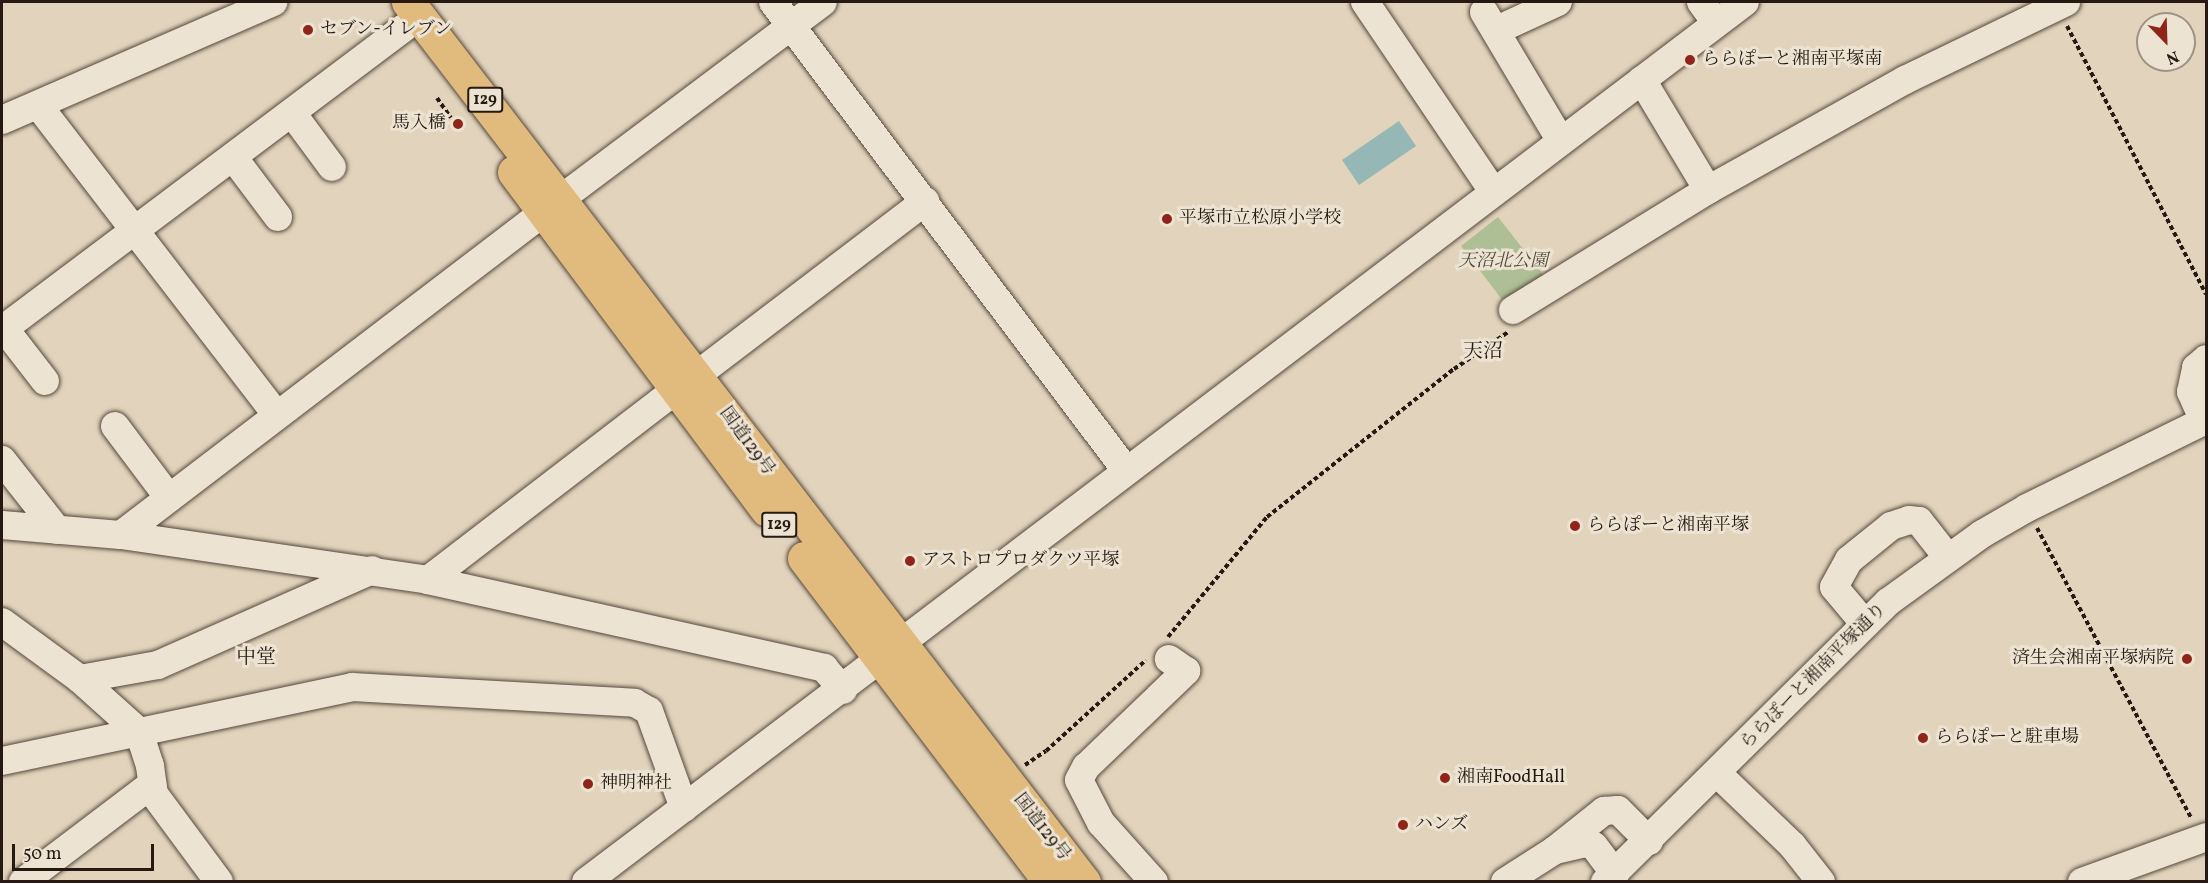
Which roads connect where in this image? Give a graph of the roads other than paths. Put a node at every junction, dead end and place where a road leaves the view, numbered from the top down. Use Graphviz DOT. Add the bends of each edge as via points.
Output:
graph roads {
  1 [pos="273,2"];
  2 [pos="386,2"];
  3 [pos="773,2"];
  4 [pos="823,2"];
  5 [pos="1366,2"];
  6 [pos="1558,2"];
  7 [pos="1745,2"];
  8 [pos="1708,12"];
  9 [pos="2066,12"];
  10 [pos="407,14"];
  11 [pos="792,25"];
  12 [pos="1642,80"];
  13 [pos="38,105"];
  14 [pos="292,113"];
  15 [pos="2,120"];
  16 [pos="1561,141"];
  17 [pos="233,158"];
  18 [pos="333,167"];
  19 [pos="1708,190"];
  20 [pos="1493,191"];
  21 [pos="925,201"];
  22 [pos="553,205"];
  23 [pos="278,217"];
  24 [pos="136,231"];
  25 [pos="1513,320"];
  26 [pos="3,329"];
  27 [pos="2206,359"];
  28 [pos="45,381"];
  29 [pos="687,382"];
  30 [pos="277,415"];
  31 [pos="2205,420"];
  32 [pos="115,426"];
  33 [pos="2,460"];
  34 [pos="1125,469"];
  35 [pos="169,498"];
  36 [pos="2,525"];
  37 [pos="57,530"];
  38 [pos="121,535"];
  39 [pos="1948,558"];
  40 [pos="372,570"];
  41 [pos="428,580"];
  42 [pos="2,622"];
  43 [pos="1865,624"];
  44 [pos="891,653"];
  45 [pos="1160,654"];
  46 [pos="81,679"];
  47 [pos="843,690"];
  48 [pos="139,732"];
  49 [pos="2,761"];
  50 [pos="1718,774"];
  51 [pos="152,784"];
  52 [pos="684,808"];
  53 [pos="2203,839"];
  54 [pos="1649,841"];
  55 [pos="1555,850"];
  56 [pos="1610,878"];
  57 [pos="23,882"];
  58 [pos="219,882"];
  59 [pos="586,882"];
  60 [pos="1050,882"];
  61 [pos="1084,882"];
  62 [pos="1154,882"];
  63 [pos="1505,882"];
  64 [pos="1821,882"];
  65 [pos="2082,882"];
  1 -- 13 [label="street"];
  2 -- 10 [label="highway, 国道129号 / 129"];
  3 -- 11 [label="street"];
  4 -- 11 [label="street"];
  5 -- 20 [label="street"];
  6 -- 16 [label="street" via="1490,21"];
  7 -- 8 [label="street"];
  8 -- 12 [label="street"];
  9 -- 19 [label="street" via="1905,80"];
  10 -- 14 [label="street"];
  10 -- 22 [label="highway, 国道129号 / 129"];
  11 -- 21 [label="street"];
  11 -- 22 [label="street"];
  12 -- 16 [label="street"];
  12 -- 19 [label="street"];
  13 -- 15 [label="street"];
  13 -- 24 [label="street"];
  14 -- 17 [label="street"];
  14 -- 18 [label="street"];
  16 -- 20 [label="street"];
  17 -- 23 [label="street"];
  17 -- 24 [label="street"];
  19 -- 25 [label="street"];
  20 -- 34 [label="street"];
  21 -- 29 [label="street"];
  21 -- 34 [label="street"];
  22 -- 29 [label="highway, 国道129号 / 129"];
  22 -- 30 [label="street"];
  24 -- 26 [label="street"];
  24 -- 30 [label="street"];
  26 -- 28 [label="street"];
  27 -- 31 [label="street" via="2196,368 2191,392"];
  29 -- 41 [label="street"];
  29 -- 44 [label="highway, 国道129号 / 129"];
  30 -- 35 [label="street"];
  31 -- 39 [label="street, ららぽーと湘南平塚通り" via="2037,503"];
  32 -- 35 [label="street"];
  33 -- 37 [label="street"];
  34 -- 44 [label="street"];
  35 -- 38 [label="street"];
  36 -- 37 [label="street"];
  37 -- 38 [label="street"];
  38 -- 40 [label="street"];
  39 -- 43 [label="street, ららぽーと湘南平塚通り"];
  39 -- 43 [label="street" via="1919,521 1909,519 1891,526 1849,560 1834,587"];
  40 -- 41 [label="street"];
  40 -- 46 [label="street" via="158,665"];
  41 -- 47 [label="street" via="824,668"];
  42 -- 46 [label="street"];
  43 -- 50 [label="street, ららぽーと湘南平塚通り"];
  44 -- 47 [label="street"];
  44 -- 60 [label="highway, 国道129号 / 129"];
  44 -- 61 [label="highway, 国道129号 / 129"];
  45 -- 62 [label="street" via="1186,671 1086,767 1079,780 1101,823"];
  46 -- 48 [label="street"];
  47 -- 52 [label="street"];
  48 -- 49 [label="street"];
  48 -- 51 [label="street"];
  48 -- 52 [label="street" via="352,687 634,703 649,711"];
  50 -- 54 [label="street, ららぽーと湘南平塚通り"];
  50 -- 64 [label="street" via="1792,845"];
  51 -- 57 [label="street"];
  51 -- 58 [label="street" via="154,794"];
  52 -- 59 [label="street"];
  53 -- 65 [label="street"];
  54 -- 55 [label="street" via="1618,810 1610,809 1577,829"];
  54 -- 56 [label="street, ららぽーと湘南平塚通り"];
  55 -- 56 [label="street" via="1585,843 1594,846"];
  55 -- 63 [label="street"];
}
